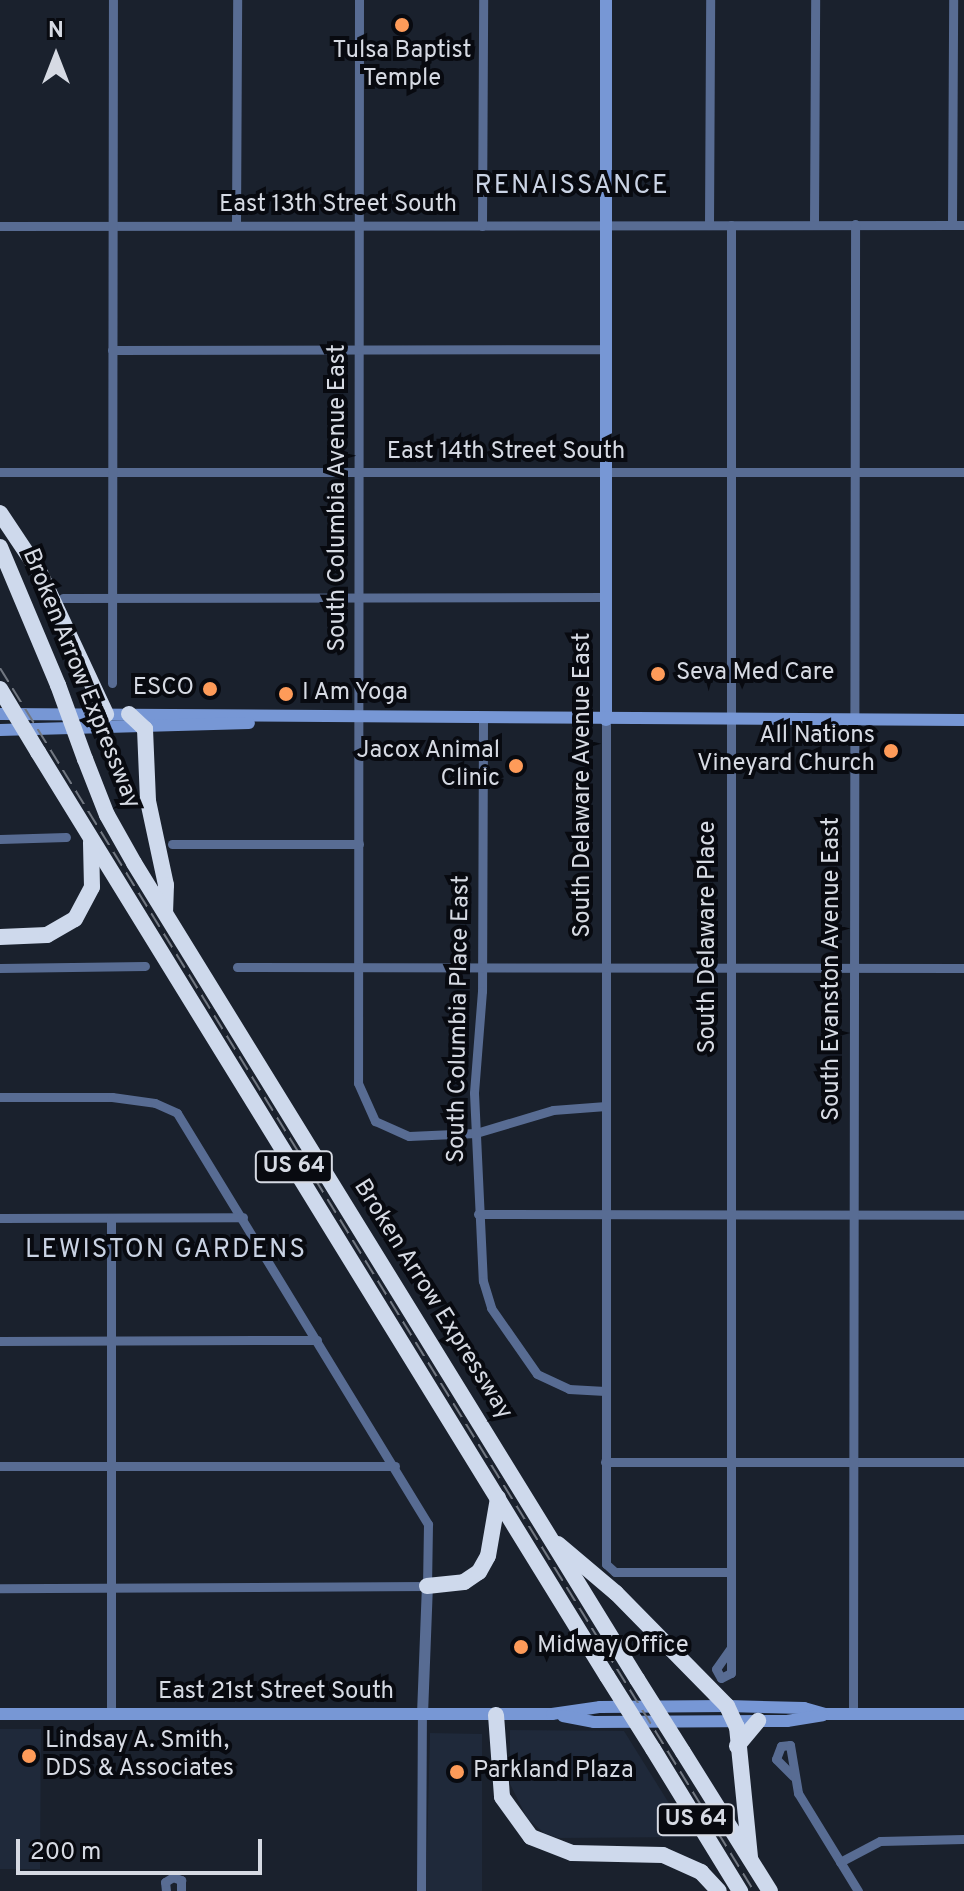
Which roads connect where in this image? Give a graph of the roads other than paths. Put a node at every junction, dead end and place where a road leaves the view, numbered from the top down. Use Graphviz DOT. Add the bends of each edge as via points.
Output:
graph roads {
  1 [pos="113,0"];
  2 [pos="237,0"];
  3 [pos="359,0"];
  4 [pos="483,0"];
  5 [pos="606,0"];
  6 [pos="710,0"];
  7 [pos="815,0"];
  8 [pos="953,0"];
  9 [pos="814,224"];
  10 [pos="855,224"];
  11 [pos="236,225"];
  12 [pos="359,225"];
  13 [pos="607,225"];
  14 [pos="709,225"];
  15 [pos="731,225"];
  16 [pos="952,225"];
  17 [pos="964,225"];
  18 [pos="0,226"];
  19 [pos="112,226"];
  20 [pos="482,226"];
  21 [pos="605,349"];
  22 [pos="112,350"];
  23 [pos="359,350"];
  24 [pos="0,472"];
  25 [pos="854,472"];
  26 [pos="964,472"];
  27 [pos="112,473"];
  28 [pos="359,473"];
  29 [pos="606,473"];
  30 [pos="730,473"];
  31 [pos="0,513"];
  32 [pos="0,547"];
  33 [pos="606,597"];
  34 [pos="63,598"];
  35 [pos="111,598"];
  36 [pos="359,598"];
  37 [pos="112,683"];
  38 [pos="0,689"];
  39 [pos="0,714"];
  40 [pos="106,714"];
  41 [pos="129,714"];
  42 [pos="290,720"];
  43 [pos="359,720"];
  44 [pos="483,720"];
  45 [pos="606,720"];
  46 [pos="729,720"];
  47 [pos="853,720"];
  48 [pos="964,720"];
  49 [pos="145,729"];
  50 [pos="0,730"];
  51 [pos="90,836"];
  52 [pos="66,837"];
  53 [pos="0,839"];
  54 [pos="172,844"];
  55 [pos="359,844"];
  56 [pos="165,913"];
  57 [pos="0,937"];
  58 [pos="145,966"];
  59 [pos="605,966"];
  60 [pos="237,967"];
  61 [pos="359,967"];
  62 [pos="482,967"];
  63 [pos="729,967"];
  64 [pos="853,967"];
  65 [pos="0,968"];
  66 [pos="964,968"];
  67 [pos="0,1097"];
  68 [pos="606,1106"];
  69 [pos="476,1133"];
  70 [pos="478,1214"];
  71 [pos="605,1214"];
  72 [pos="730,1214"];
  73 [pos="853,1215"];
  74 [pos="964,1215"];
  75 [pos="243,1217"];
  76 [pos="0,1218"];
  77 [pos="111,1218"];
  78 [pos="317,1340"];
  79 [pos="0,1341"];
  80 [pos="112,1342"];
  81 [pos="605,1391"];
  82 [pos="854,1461"];
  83 [pos="605,1462"];
  84 [pos="730,1462"];
  85 [pos="964,1462"];
  86 [pos="0,1466"];
  87 [pos="395,1466"];
  88 [pos="111,1467"];
  89 [pos="498,1498"];
  90 [pos="550,1538"];
  91 [pos="730,1572"];
  92 [pos="427,1586"];
  93 [pos="111,1587"];
  94 [pos="0,1588"];
  95 [pos="730,1649"];
  96 [pos="731,1713"];
  97 [pos="0,1714"];
  98 [pos="111,1714"];
  99 [pos="422,1714"];
  100 [pos="825,1714"];
  101 [pos="853,1714"];
  102 [pos="964,1714"];
  103 [pos="496,1715"];
  104 [pos="758,1721"];
  105 [pos="737,1746"];
  106 [pos="793,1776"];
  107 [pos="964,1839"];
  108 [pos="750,1858"];
  109 [pos="840,1862"];
  110 [pos="166,1891"];
  111 [pos="181,1891"];
  112 [pos="421,1891"];
  113 [pos="719,1891"];
  114 [pos="740,1891"];
  115 [pos="770,1891"];
  116 [pos="858,1891"];
  1 -- 19 [label="street"];
  2 -- 11 [label="street"];
  3 -- 12 [label="street, South Columbia Avenue East"];
  4 -- 20 [label="street"];
  5 -- 13 [label="main road, South Delaware Avenue East"];
  6 -- 14 [label="street"];
  7 -- 9 [label="street"];
  8 -- 16 [label="street"];
  9 -- 10 [label="street, East 13th Street South"];
  9 -- 15 [label="street, East 13th Street South"];
  10 -- 16 [label="street, East 13th Street South"];
  10 -- 25 [label="street, South Evanston Avenue East"];
  11 -- 12 [label="street, East 13th Street South"];
  11 -- 19 [label="street, East 13th Street South"];
  12 -- 20 [label="street, East 13th Street South"];
  12 -- 23 [label="street, South Columbia Avenue East"];
  13 -- 14 [label="street, East 13th Street South"];
  13 -- 20 [label="street, East 13th Street South"];
  13 -- 21 [label="main road, South Delaware Avenue East"];
  14 -- 15 [label="street, East 13th Street South"];
  15 -- 30 [label="street, South Delaware Place"];
  16 -- 17 [label="street, East 13th Street South"];
  18 -- 19 [label="street, East 13th Street South"];
  19 -- 22 [label="street"];
  21 -- 23 [label="street"];
  21 -- 29 [label="main road, South Delaware Avenue East"];
  22 -- 23 [label="street"];
  22 -- 27 [label="street"];
  23 -- 28 [label="street, South Columbia Avenue East"];
  24 -- 27 [label="street, East 14th Street South"];
  25 -- 26 [label="street, East 14th Street South"];
  25 -- 30 [label="street, East 14th Street South"];
  25 -- 47 [label="street, South Evanston Avenue East"];
  27 -- 28 [label="street, East 14th Street South"];
  27 -- 35 [label="street"];
  28 -- 29 [label="street, East 14th Street South"];
  28 -- 36 [label="street, South Columbia Avenue East"];
  29 -- 30 [label="street, East 14th Street South"];
  29 -- 33 [label="main road, South Delaware Avenue East"];
  30 -- 46 [label="street, South Delaware Place"];
  31 -- 40 [label="highway" via="40,573"];
  32 -- 56 [label="highway, Broken Arrow Expressway / US 64, bridge" via="107,815"];
  33 -- 36 [label="street"];
  33 -- 45 [label="main road, South Delaware Avenue East"];
  34 -- 35 [label="street"];
  35 -- 36 [label="street"];
  35 -- 37 [label="street"];
  36 -- 43 [label="street, South Columbia Avenue East"];
  38 -- 51 [label="highway, Broken Arrow Expressway / US 64, bridge"];
  39 -- 40 [label="main road"];
  40 -- 41 [label="main road"];
  41 -- 42 [label="main road"];
  41 -- 49 [label="highway"];
  42 -- 43 [label="main road"];
  42 -- 49 [label="main road"];
  43 -- 44 [label="main road"];
  43 -- 55 [label="street, South Columbia Avenue East"];
  44 -- 45 [label="main road"];
  44 -- 62 [label="street, South Columbia Place East"];
  45 -- 46 [label="main road"];
  45 -- 59 [label="street, South Delaware Avenue East"];
  46 -- 47 [label="main road"];
  46 -- 63 [label="street, South Delaware Place"];
  47 -- 48 [label="main road"];
  47 -- 64 [label="street, South Evanston Avenue East"];
  49 -- 50 [label="main road"];
  49 -- 56 [label="highway" via="148,801 166,885"];
  51 -- 57 [label="highway" via="92,887 75,919 47,935"];
  51 -- 89 [label="highway, Broken Arrow Expressway / US 64"];
  52 -- 53 [label="street"];
  54 -- 55 [label="street"];
  55 -- 61 [label="street, South Columbia Avenue East"];
  56 -- 90 [label="highway, Broken Arrow Expressway / US 64"];
  58 -- 65 [label="street"];
  59 -- 62 [label="street"];
  59 -- 63 [label="street"];
  59 -- 68 [label="street, South Delaware Avenue East"];
  60 -- 61 [label="street"];
  61 -- 62 [label="street"];
  61 -- 69 [label="street, South Columbia Avenue East" via="358,1083 367,1113 386,1129 430,1137"];
  62 -- 69 [label="street, South Columbia Place East"];
  63 -- 64 [label="street"];
  63 -- 72 [label="street, South Delaware Place"];
  64 -- 66 [label="street"];
  64 -- 73 [label="street, South Evanston Avenue East"];
  67 -- 75 [label="street" via="112,1097 155,1103 185,1123"];
  68 -- 69 [label="street" via="553,1110"];
  68 -- 71 [label="street, South Delaware Avenue East"];
  69 -- 70 [label="street, South Columbia Place East"];
  70 -- 71 [label="street"];
  70 -- 81 [label="street, South Columbia Place East" via="487,1297 528,1365 559,1386"];
  71 -- 72 [label="street"];
  71 -- 81 [label="street, South Delaware Avenue East"];
  72 -- 73 [label="street"];
  72 -- 84 [label="street, South Delaware Place"];
  73 -- 74 [label="street"];
  73 -- 82 [label="street, South Evanston Avenue East"];
  75 -- 77 [label="street"];
  75 -- 78 [label="street"];
  76 -- 77 [label="street"];
  77 -- 80 [label="street"];
  78 -- 80 [label="street"];
  78 -- 87 [label="street"];
  79 -- 80 [label="street"];
  80 -- 88 [label="street"];
  81 -- 83 [label="street, South Delaware Avenue East"];
  82 -- 84 [label="street"];
  82 -- 85 [label="street"];
  82 -- 101 [label="street, South Evanston Avenue East"];
  83 -- 84 [label="street"];
  83 -- 91 [label="street, South Delaware Avenue East" via="609,1569"];
  84 -- 91 [label="street, South Delaware Place"];
  86 -- 88 [label="street"];
  87 -- 88 [label="street"];
  87 -- 92 [label="street" via="426,1518"];
  88 -- 93 [label="street"];
  89 -- 92 [label="highway" via="490,1520 488,1556 479,1572 464,1582"];
  89 -- 114 [label="highway, Broken Arrow Expressway / US 64, bridge"];
  90 -- 96 [label="highway" via="616,1593"];
  90 -- 108 [label="highway, Broken Arrow Expressway / US 64, bridge"];
  91 -- 95 [label="street, South Delaware Place"];
  92 -- 93 [label="street"];
  92 -- 99 [label="street"];
  93 -- 94 [label="street"];
  93 -- 98 [label="street"];
  96 -- 100 [label="main road, East 21st Street South" via="804,1708"];
  96 -- 103 [label="main road, East 21st Street South" via="600,1707"];
  96 -- 104 [label="main road, East 21st Street South"];
  96 -- 105 [label="highway"];
  97 -- 98 [label="main road, East 21st Street South"];
  98 -- 99 [label="main road, East 21st Street South"];
  99 -- 103 [label="main road, East 21st Street South"];
  99 -- 112 [label="street"];
  100 -- 101 [label="main road, East 21st Street South"];
  100 -- 104 [label="main road, East 21st Street South"];
  101 -- 102 [label="main road, East 21st Street South"];
  103 -- 113 [label="highway" via="502,1797 531,1837 572,1853 663,1855 701,1872"];
  104 -- 105 [label="highway"];
  105 -- 108 [label="highway"];
  106 -- 109 [label="street"];
  107 -- 109 [label="street" via="880,1841"];
  108 -- 115 [label="highway, Broken Arrow Expressway / US 64"];
  109 -- 116 [label="street"];
  110 -- 111 [label="street" via="165,1882 173,1877 181,1880"];
}
